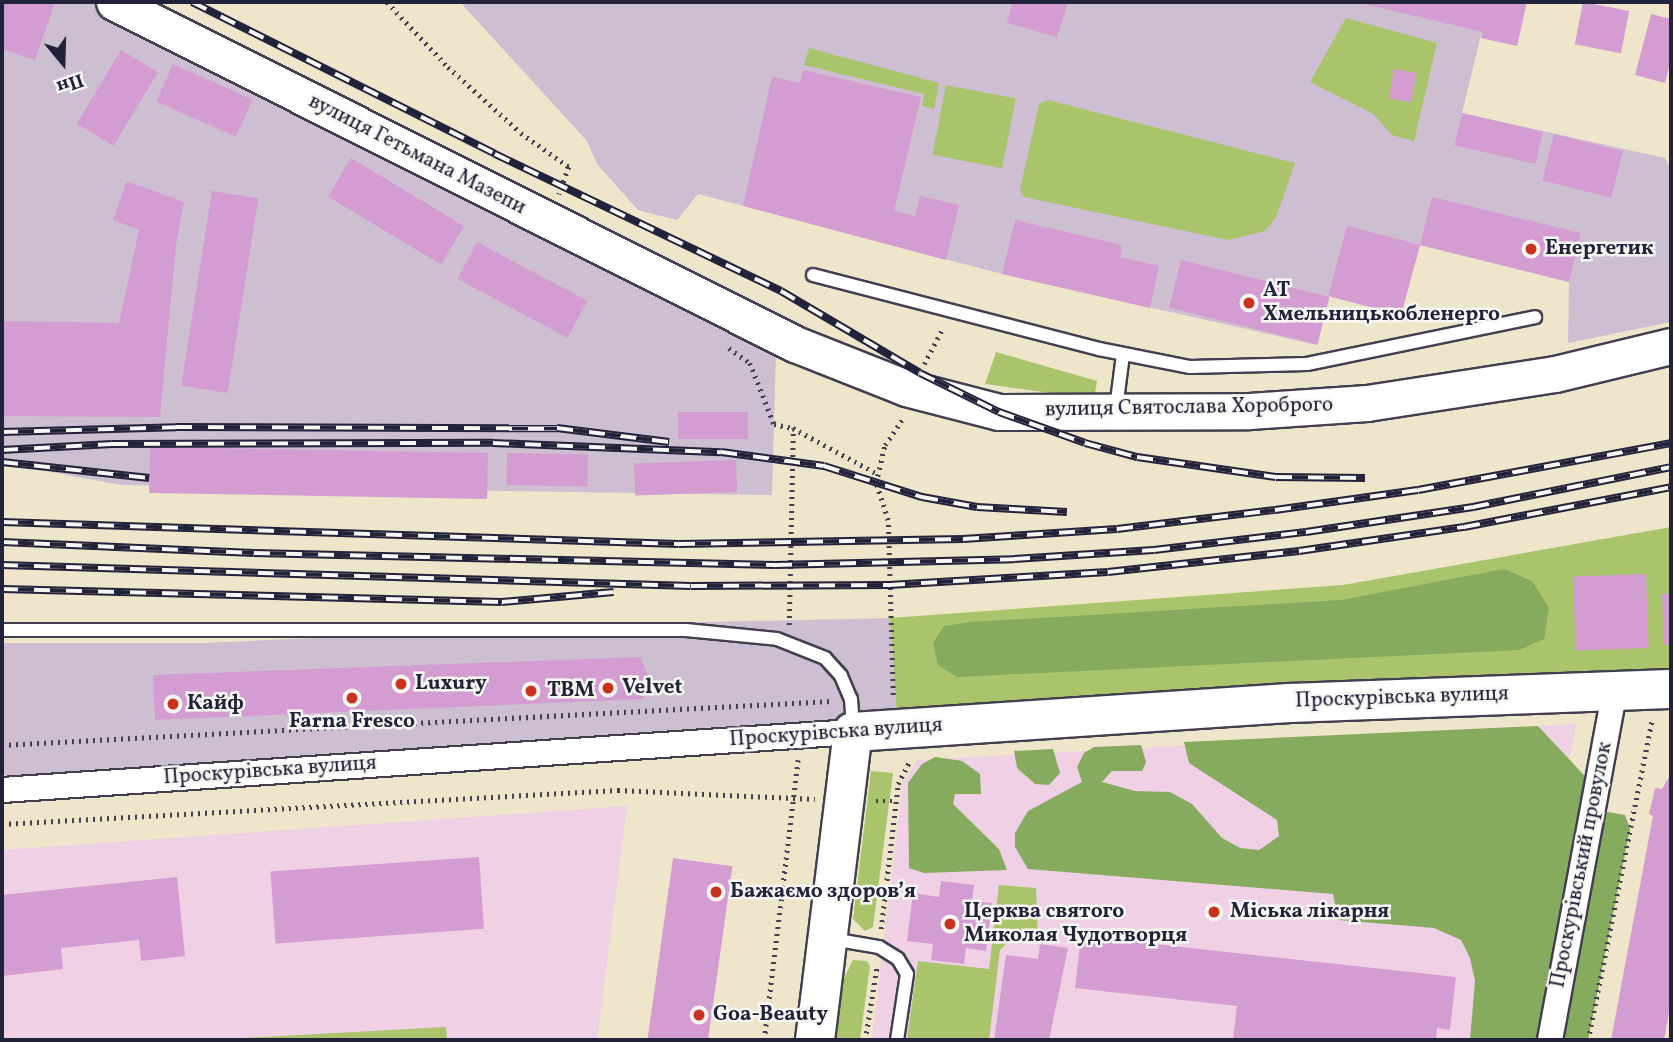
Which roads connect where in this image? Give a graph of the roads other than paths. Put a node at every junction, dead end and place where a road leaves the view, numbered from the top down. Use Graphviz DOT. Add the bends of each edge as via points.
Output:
graph roads {
  1 [pos="114,2"];
  2 [pos="813,275"];
  3 [pos="720,308"];
  4 [pos="1535,317"];
  5 [pos="1671,346"];
  6 [pos="1123,354"];
  7 [pos="1115,413"];
  8 [pos="2,630"];
  9 [pos="1615,689"];
  10 [pos="1663,700"];
  11 [pos="852,715"];
  12 [pos="2,790"];
  13 [pos="828,939"];
  14 [pos="815,1040"];
  15 [pos="897,1040"];
  16 [pos="1550,1040"];
  1 -- 3 [label="main road, вулиця Гетьмана Мазепи"];
  2 -- 6 [label="lane"];
  3 -- 7 [label="main road, вулиця Святослава Хороброго" via="795,344 906,387 999,412"];
  4 -- 6 [label="lane" via="1307,364 1190,367"];
  5 -- 7 [label="main road, вулиця Святослава Хороброго" via="1555,374 1367,402"];
  6 -- 7 [label="lane"];
  8 -- 11 [label="lane" via="686,630 789,643 825,658 841,676"];
  9 -- 10 [label="main road, Проскурівська вулиця"];
  9 -- 11 [label="main road, Проскурівська вулиця"];
  9 -- 16 [label="street, Проскурівський провулок"];
  11 -- 12 [label="street, Проскурівська вулиця" via="800,736"];
  11 -- 13 [label="main road"];
  13 -- 14 [label="main road"];
  13 -- 15 [label="lane" via="879,947 898,959 907,974"];
}
